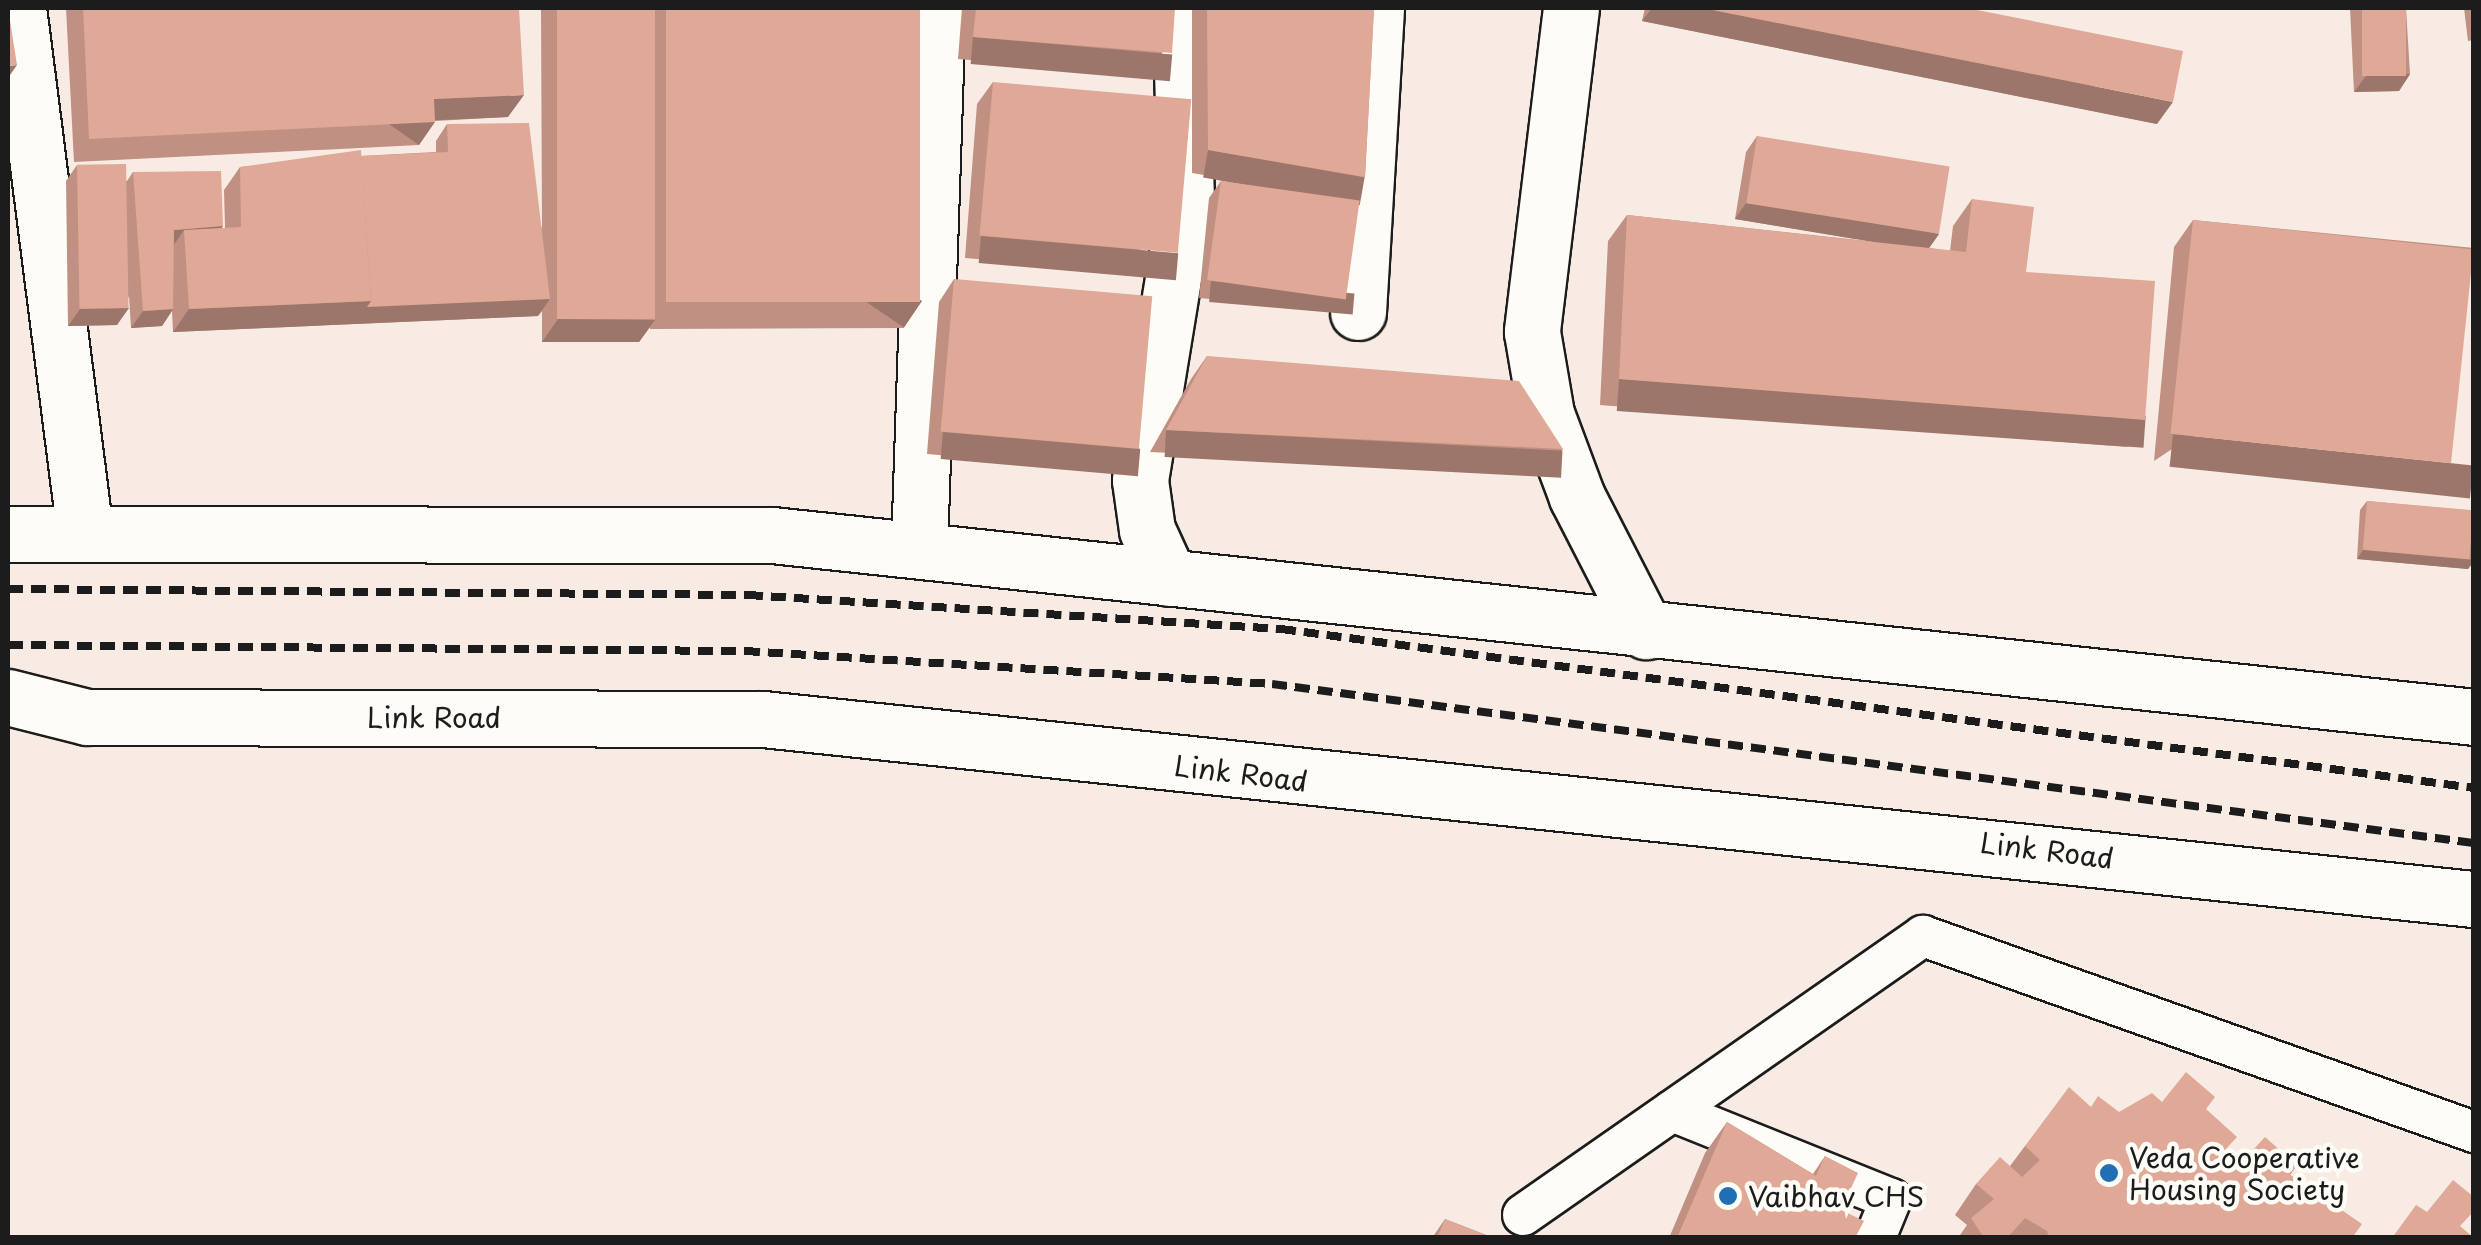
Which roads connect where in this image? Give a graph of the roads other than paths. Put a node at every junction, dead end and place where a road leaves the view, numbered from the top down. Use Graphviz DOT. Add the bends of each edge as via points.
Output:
graph roads {
  1 [pos="18,8"];
  2 [pos="937,8"];
  3 [pos="1180,8"];
  4 [pos="1376,8"];
  5 [pos="1572,8"];
  6 [pos="1358,312"];
  7 [pos="85,533"];
  8 [pos="8,534"];
  9 [pos="919,548"];
  10 [pos="1169,578"];
  11 [pos="1646,631"];
  12 [pos="8,697"];
  13 [pos="2474,716"];
  14 [pos="2474,899"];
  15 [pos="1672,1110"];
  16 [pos="2474,1132"];
  17 [pos="1523,1215"];
  18 [pos="1875,1238"];
  1 -- 7 [label="main road"];
  2 -- 9 [label="main road"];
  3 -- 10 [label="main road" via="1186,199 1140,480 1146,530"];
  4 -- 6 [label="main road"];
  5 -- 11 [label="main road" via="1532,332 1546,414 1576,497"];
  7 -- 8 [label="main road"];
  7 -- 9 [label="main road" via="772,535"];
  9 -- 10 [label="main road"];
  10 -- 11 [label="main road"];
  11 -- 13 [label="main road"];
  12 -- 14 [label="main road, Link Road" via="87,717 763,719"];
  15 -- 16 [label="lane" via="1923,936"];
  15 -- 17 [label="lane"];
  15 -- 18 [label="lane" via="1891,1198"];
}
